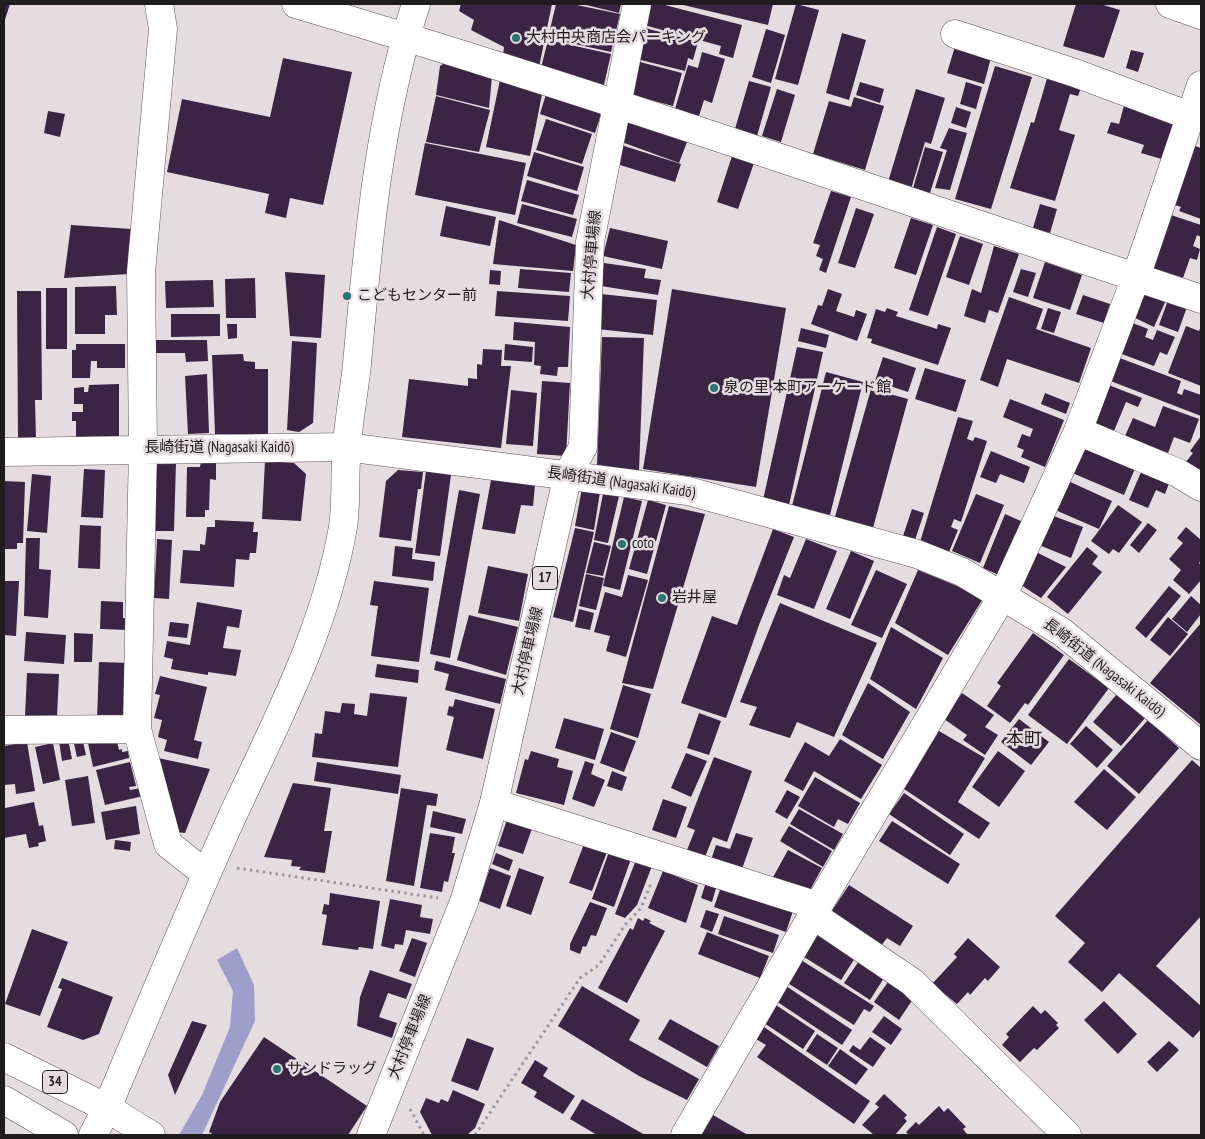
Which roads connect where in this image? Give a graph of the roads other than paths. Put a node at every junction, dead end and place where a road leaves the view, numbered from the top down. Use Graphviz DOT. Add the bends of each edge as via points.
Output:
graph roads {
  1 [pos="159,4"];
  2 [pos="296,4"];
  3 [pos="416,4"];
  4 [pos="637,4"];
  5 [pos="1170,4"];
  6 [pos="1201,15"];
  7 [pos="955,34"];
  8 [pos="405,36"];
  9 [pos="1201,84"];
  10 [pos="619,105"];
  11 [pos="1190,116"];
  12 [pos="1136,277"];
  13 [pos="1201,299"];
  14 [pos="1078,431"];
  15 [pos="346,447"];
  16 [pos="143,448"];
  17 [pos="4,452"];
  18 [pos="568,474"];
  19 [pos="1201,487"];
  20 [pos="1003,595"];
  21 [pos="137,729"];
  22 [pos="4,730"];
  23 [pos="1201,746"];
  24 [pos="494,803"];
  25 [pos="209,869"];
  26 [pos="815,910"];
  27 [pos="4,1057"];
  28 [pos="4,1100"];
  29 [pos="107,1108"];
  30 [pos="1062,1133"];
  31 [pos="64,1135"];
  32 [pos="93,1135"];
  33 [pos="151,1135"];
  34 [pos="371,1135"];
  35 [pos="685,1135"];
  1 -- 16 [label="main road" via="163,29 141,272"];
  2 -- 8 [label="main road"];
  3 -- 8 [label="main road"];
  4 -- 10 [label="main road, 大村停車場線 / 17"];
  5 -- 6 [label="main road"];
  7 -- 11 [label="main road" via="1075,73"];
  8 -- 10 [label="main road"];
  8 -- 15 [label="main road" via="379,159 368,232"];
  9 -- 11 [label="main road"];
  10 -- 12 [label="main road"];
  10 -- 18 [label="main road, 大村停車場線 / 17" via="590,242 583,447"];
  11 -- 12 [label="main road"];
  12 -- 13 [label="main road"];
  12 -- 14 [label="main road"];
  14 -- 19 [label="main road" via="1178,473"];
  14 -- 20 [label="main road"];
  15 -- 16 [label="main road, 長崎街道 (Nagasaki Kaidō)"];
  15 -- 18 [label="main road, 長崎街道 (Nagasaki Kaidō)"];
  15 -- 25 [label="main road" via="343,525 326,601 307,656"];
  16 -- 17 [label="main road, 長崎街道 (Nagasaki Kaidō)"];
  16 -- 21 [label="main road"];
  18 -- 20 [label="main road, 長崎街道 (Nagasaki Kaidō)" via="688,491 872,541 962,572"];
  18 -- 24 [label="main road, 大村停車場線 / 17"];
  20 -- 23 [label="main road, 長崎街道 (Nagasaki Kaidō)" via="1062,632"];
  20 -- 26 [label="main road"];
  21 -- 22 [label="main road"];
  21 -- 25 [label="main road" via="168,844"];
  24 -- 26 [label="main road" via="663,856"];
  24 -- 34 [label="main road, 大村停車場線 / 17" via="464,902"];
  25 -- 29 [label="main road"];
  26 -- 30 [label="main road" via="912,982"];
  26 -- 35 [label="main road"];
  27 -- 29 [label="main road, 34"];
  28 -- 31 [label="main road"];
  29 -- 32 [label="main road"];
  29 -- 33 [label="main road, 34"];
}
